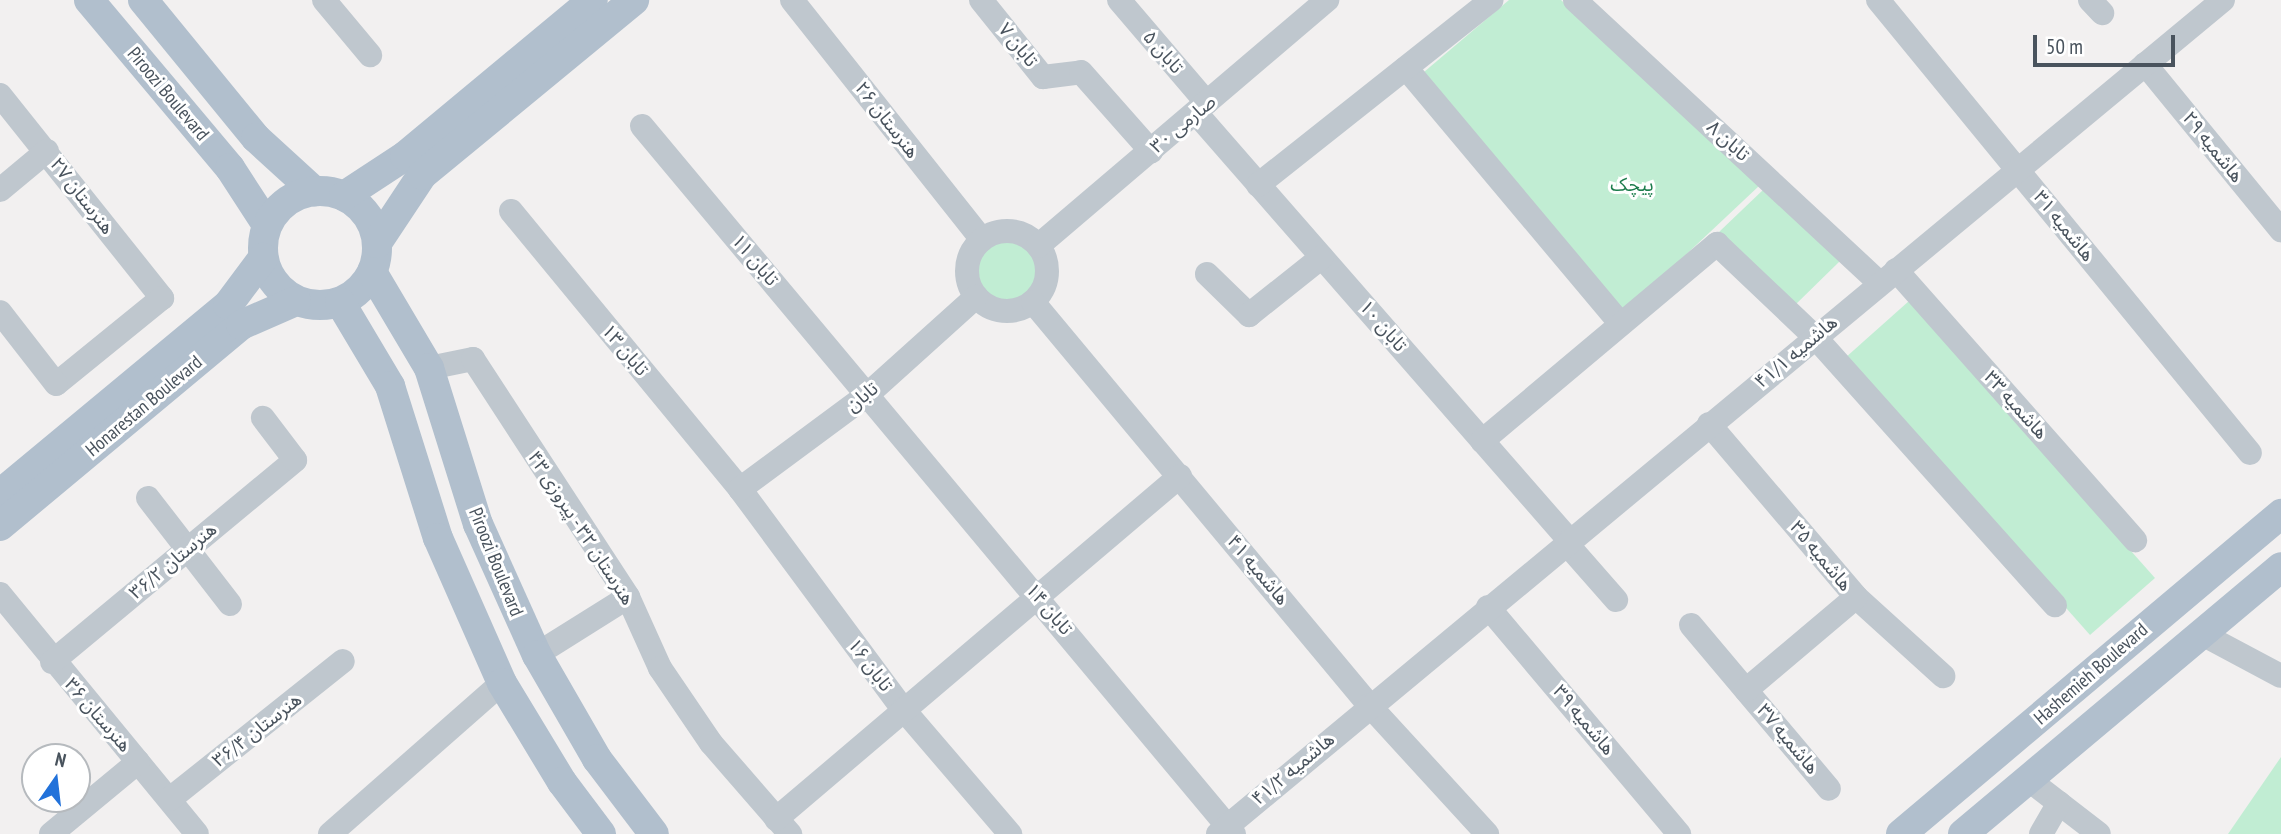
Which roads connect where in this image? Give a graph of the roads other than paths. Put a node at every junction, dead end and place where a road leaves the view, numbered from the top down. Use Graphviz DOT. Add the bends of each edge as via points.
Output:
graph roads {
  1 [pos="89,0"];
  2 [pos="143,0"];
  3 [pos="324,0"];
  4 [pos="593,0"];
  5 [pos="634,0"];
  6 [pos="792,0"];
  7 [pos="981,0"];
  8 [pos="1119,0"];
  9 [pos="1327,0"];
  10 [pos="1491,0"];
  11 [pos="1575,0"];
  12 [pos="1878,0"];
  13 [pos="2223,0"];
  14 [pos="370,55"];
  15 [pos="2145,64"];
  16 [pos="1406,68"];
  17 [pos="0,95"];
  18 [pos="1201,108"];
  19 [pos="642,126"];
  20 [pos="1151,151"];
  21 [pos="47,152"];
  22 [pos="2017,170"];
  23 [pos="1258,185"];
  24 [pos="0,190"];
  25 [pos="314,191"];
  26 [pos="344,196"];
  27 [pos="511,211"];
  28 [pos="267,225"];
  29 [pos="2281,230"];
  30 [pos="982,240"];
  31 [pos="377,243"];
  32 [pos="1038,246"];
  33 [pos="1322,257"];
  34 [pos="263,258"];
  35 [pos="372,272"];
  36 [pos="1207,274"];
  37 [pos="1888,276"];
  38 [pos="976,297"];
  39 [pos="296,301"];
  40 [pos="341,302"];
  41 [pos="1033,302"];
  42 [pos="0,312"];
  43 [pos="1621,324"];
  44 [pos="1815,337"];
  45 [pos="429,368"];
  46 [pos="867,395"];
  47 [pos="263,418"];
  48 [pos="1709,424"];
  49 [pos="1482,441"];
  50 [pos="2250,453"];
  51 [pos="1180,476"];
  52 [pos="740,489"];
  53 [pos="0,494"];
  54 [pos="148,498"];
  55 [pos="2281,514"];
  56 [pos="0,526"];
  57 [pos="2135,540"];
  58 [pos="1567,541"];
  59 [pos="188,549"];
  60 [pos="2281,567"];
  61 [pos="0,594"];
  62 [pos="1037,595"];
  63 [pos="628,597"];
  64 [pos="1856,597"];
  65 [pos="1616,600"];
  66 [pos="230,604"];
  67 [pos="2055,605"];
  68 [pos="1488,607"];
  69 [pos="2151,623"];
  70 [pos="1691,625"];
  71 [pos="2202,634"];
  72 [pos="551,646"];
  73 [pos="2177,657"];
  74 [pos="52,662"];
  75 [pos="343,662"];
  76 [pos="1943,676"];
  77 [pos="2281,676"];
  78 [pos="502,682"];
  79 [pos="1746,690"];
  80 [pos="1369,705"];
  81 [pos="903,709"];
  82 [pos="138,762"];
  83 [pos="2029,780"];
  84 [pos="1829,789"];
  85 [pos="170,799"];
  86 [pos="2059,803"];
  87 [pos="783,826"];
  88 [pos="1226,831"];
  89 [pos="51,834"];
  90 [pos="197,834"];
  91 [pos="330,834"];
  92 [pos="601,834"];
  93 [pos="654,834"];
  94 [pos="1010,834"];
  95 [pos="1487,834"];
  96 [pos="1679,834"];
  97 [pos="1902,834"];
  98 [pos="1963,834"];
  99 [pos="2041,834"];
  100 [pos="2099,834"];
  1 -- 28 [label="main road, Piroozi Boulevard" via="230,169"];
  2 -- 25 [label="main road, Piroozi Boulevard" via="256,138"];
  3 -- 14 [label="street"];
  4 -- 26 [label="main road" via="405,156"];
  5 -- 31 [label="main road" via="422,176"];
  6 -- 30 [label="street, هنرستان ۲۶"];
  7 -- 20 [label="street, تابان ۷" via="1044,77 1082,72"];
  8 -- 18 [label="street, تابان ۵"];
  9 -- 18 [label="street, صارمی ۳۰"];
  10 -- 16 [label="street"];
  11 -- 37 [label="street, تابان ۸"];
  12 -- 22 [label="street, هاشمیه ۳۱"];
  13 -- 15 [label="street, هاشمیه ۴۱/۱"];
  15 -- 22 [label="street, هاشمیه ۴۱/۱"];
  15 -- 29 [label="street, هاشمیه ۲۹"];
  16 -- 23 [label="street"];
  16 -- 43 [label="street"];
  17 -- 21 [label="street, هنرستان ۲۷"];
  18 -- 20 [label="street, صارمی ۳۰"];
  18 -- 23 [label="street, تابان ۱۰"];
  19 -- 46 [label="street, تابان ۱۱"];
  20 -- 32 [label="street, صارمی ۳۰"];
  21 -- 24 [label="street"];
  21 -- 42 [label="street, هنرستان ۲۷" via="162,298 56,384"];
  22 -- 37 [label="street, هاشمیه ۴۱/۱"];
  22 -- 50 [label="street, هاشمیه ۳۱"];
  23 -- 33 [label="street, تابان ۱۰"];
  25 -- 26 [label="main road"];
  25 -- 28 [label="main road" via="285,202"];
  26 -- 31 [label="main road" via="367,215"];
  27 -- 52 [label="street, تابان ۱۳"];
  28 -- 34 [label="main road"];
  30 -- 32 [label="street" via="1011,231"];
  30 -- 38 [label="street" via="967,268"];
  31 -- 35 [label="main road"];
  32 -- 41 [label="street" via="1048,275"];
  33 -- 36 [label="street" via="1249,315"];
  33 -- 49 [label="street, تابان ۱۰"];
  34 -- 39 [label="main road" via="269,276"];
  34 -- 53 [label="main road, Honarestan Boulevard" via="228,305"];
  35 -- 40 [label="main road" via="359,290"];
  35 -- 45 [label="main road, Piroozi Boulevard"];
  37 -- 44 [label="street, هاشمیه ۴۱/۱"];
  37 -- 57 [label="street, هاشمیه ۳۳"];
  38 -- 41 [label="street" via="1004,311"];
  38 -- 46 [label="street, تابان"];
  39 -- 40 [label="main road" via="318,305"];
  39 -- 56 [label="main road, Honarestan Boulevard" via="242,325"];
  40 -- 78 [label="main road" via="390,386 438,538"];
  41 -- 51 [label="street, هاشمیه ۴۱"];
  43 -- 44 [label="street" via="1717,244"];
  43 -- 49 [label="street"];
  44 -- 48 [label="street, هاشمیه ۴۱/۱"];
  44 -- 67 [label="street"];
  45 -- 63 [label="street, هنرستان ۳۲ - پیروزی ۴۳" via="473,359"];
  45 -- 93 [label="main road, Piroozi Boulevard" via="478,524 531,643 597,759"];
  46 -- 52 [label="street, تابان"];
  46 -- 62 [label="street, تابان ۱۴"];
  47 -- 59 [label="street, هنرستان ۳۶/۲" via="295,460"];
  48 -- 58 [label="street, هاشمیه ۴۱/۱"];
  48 -- 64 [label="street, هاشمیه ۳۵"];
  49 -- 58 [label="street, تابان ۱۰"];
  51 -- 62 [label="street"];
  51 -- 80 [label="street, هاشمیه ۴۱"];
  52 -- 81 [label="street, تابان ۱۶"];
  54 -- 59 [label="street"];
  55 -- 69 [label="main road, Hashemieh Boulevard"];
  58 -- 65 [label="street, تابان ۱۰"];
  58 -- 68 [label="street, هاشمیه ۴۱/۱"];
  59 -- 66 [label="street"];
  59 -- 74 [label="street, هنرستان ۳۶/۲"];
  60 -- 71 [label="main road, Hashemieh Boulevard"];
  61 -- 74 [label="street, هنرستان ۳۶"];
  62 -- 81 [label="street"];
  62 -- 88 [label="street, تابان ۱۴"];
  63 -- 72 [label="street"];
  63 -- 87 [label="street, هنرستان ۳۲ - پیروزی ۴۳" via="660,668 711,743"];
  64 -- 76 [label="street, هاشمیه ۳۵"];
  64 -- 79 [label="street"];
  68 -- 80 [label="street, هاشمیه ۴۱/۱"];
  68 -- 96 [label="street, هاشمیه ۳۹"];
  69 -- 73 [label="main road"];
  69 -- 97 [label="main road, Hashemieh Boulevard"];
  70 -- 79 [label="street, هاشمیه ۳۷"];
  71 -- 73 [label="main road, Hashemieh Boulevard"];
  71 -- 77 [label="street"];
  73 -- 83 [label="main road, Hashemieh Boulevard"];
  74 -- 82 [label="street, هنرستان ۳۶"];
  75 -- 85 [label="street, هنرستان ۳۶/۴"];
  78 -- 91 [label="street"];
  78 -- 92 [label="main road" via="562,782"];
  79 -- 84 [label="street, هاشمیه ۳۷"];
  80 -- 88 [label="street, هاشمیه ۴۱/۲"];
  80 -- 95 [label="street, هاشمیه ۴۱"];
  81 -- 87 [label="street"];
  81 -- 94 [label="street, تابان ۱۶"];
  82 -- 85 [label="street, هنرستان ۳۶"];
  82 -- 89 [label="street"];
  83 -- 86 [label="street"];
  83 -- 98 [label="main road, Hashemieh Boulevard"];
  85 -- 90 [label="street, هنرستان ۳۶"];
  86 -- 99 [label="street"];
  86 -- 100 [label="street"];
}
